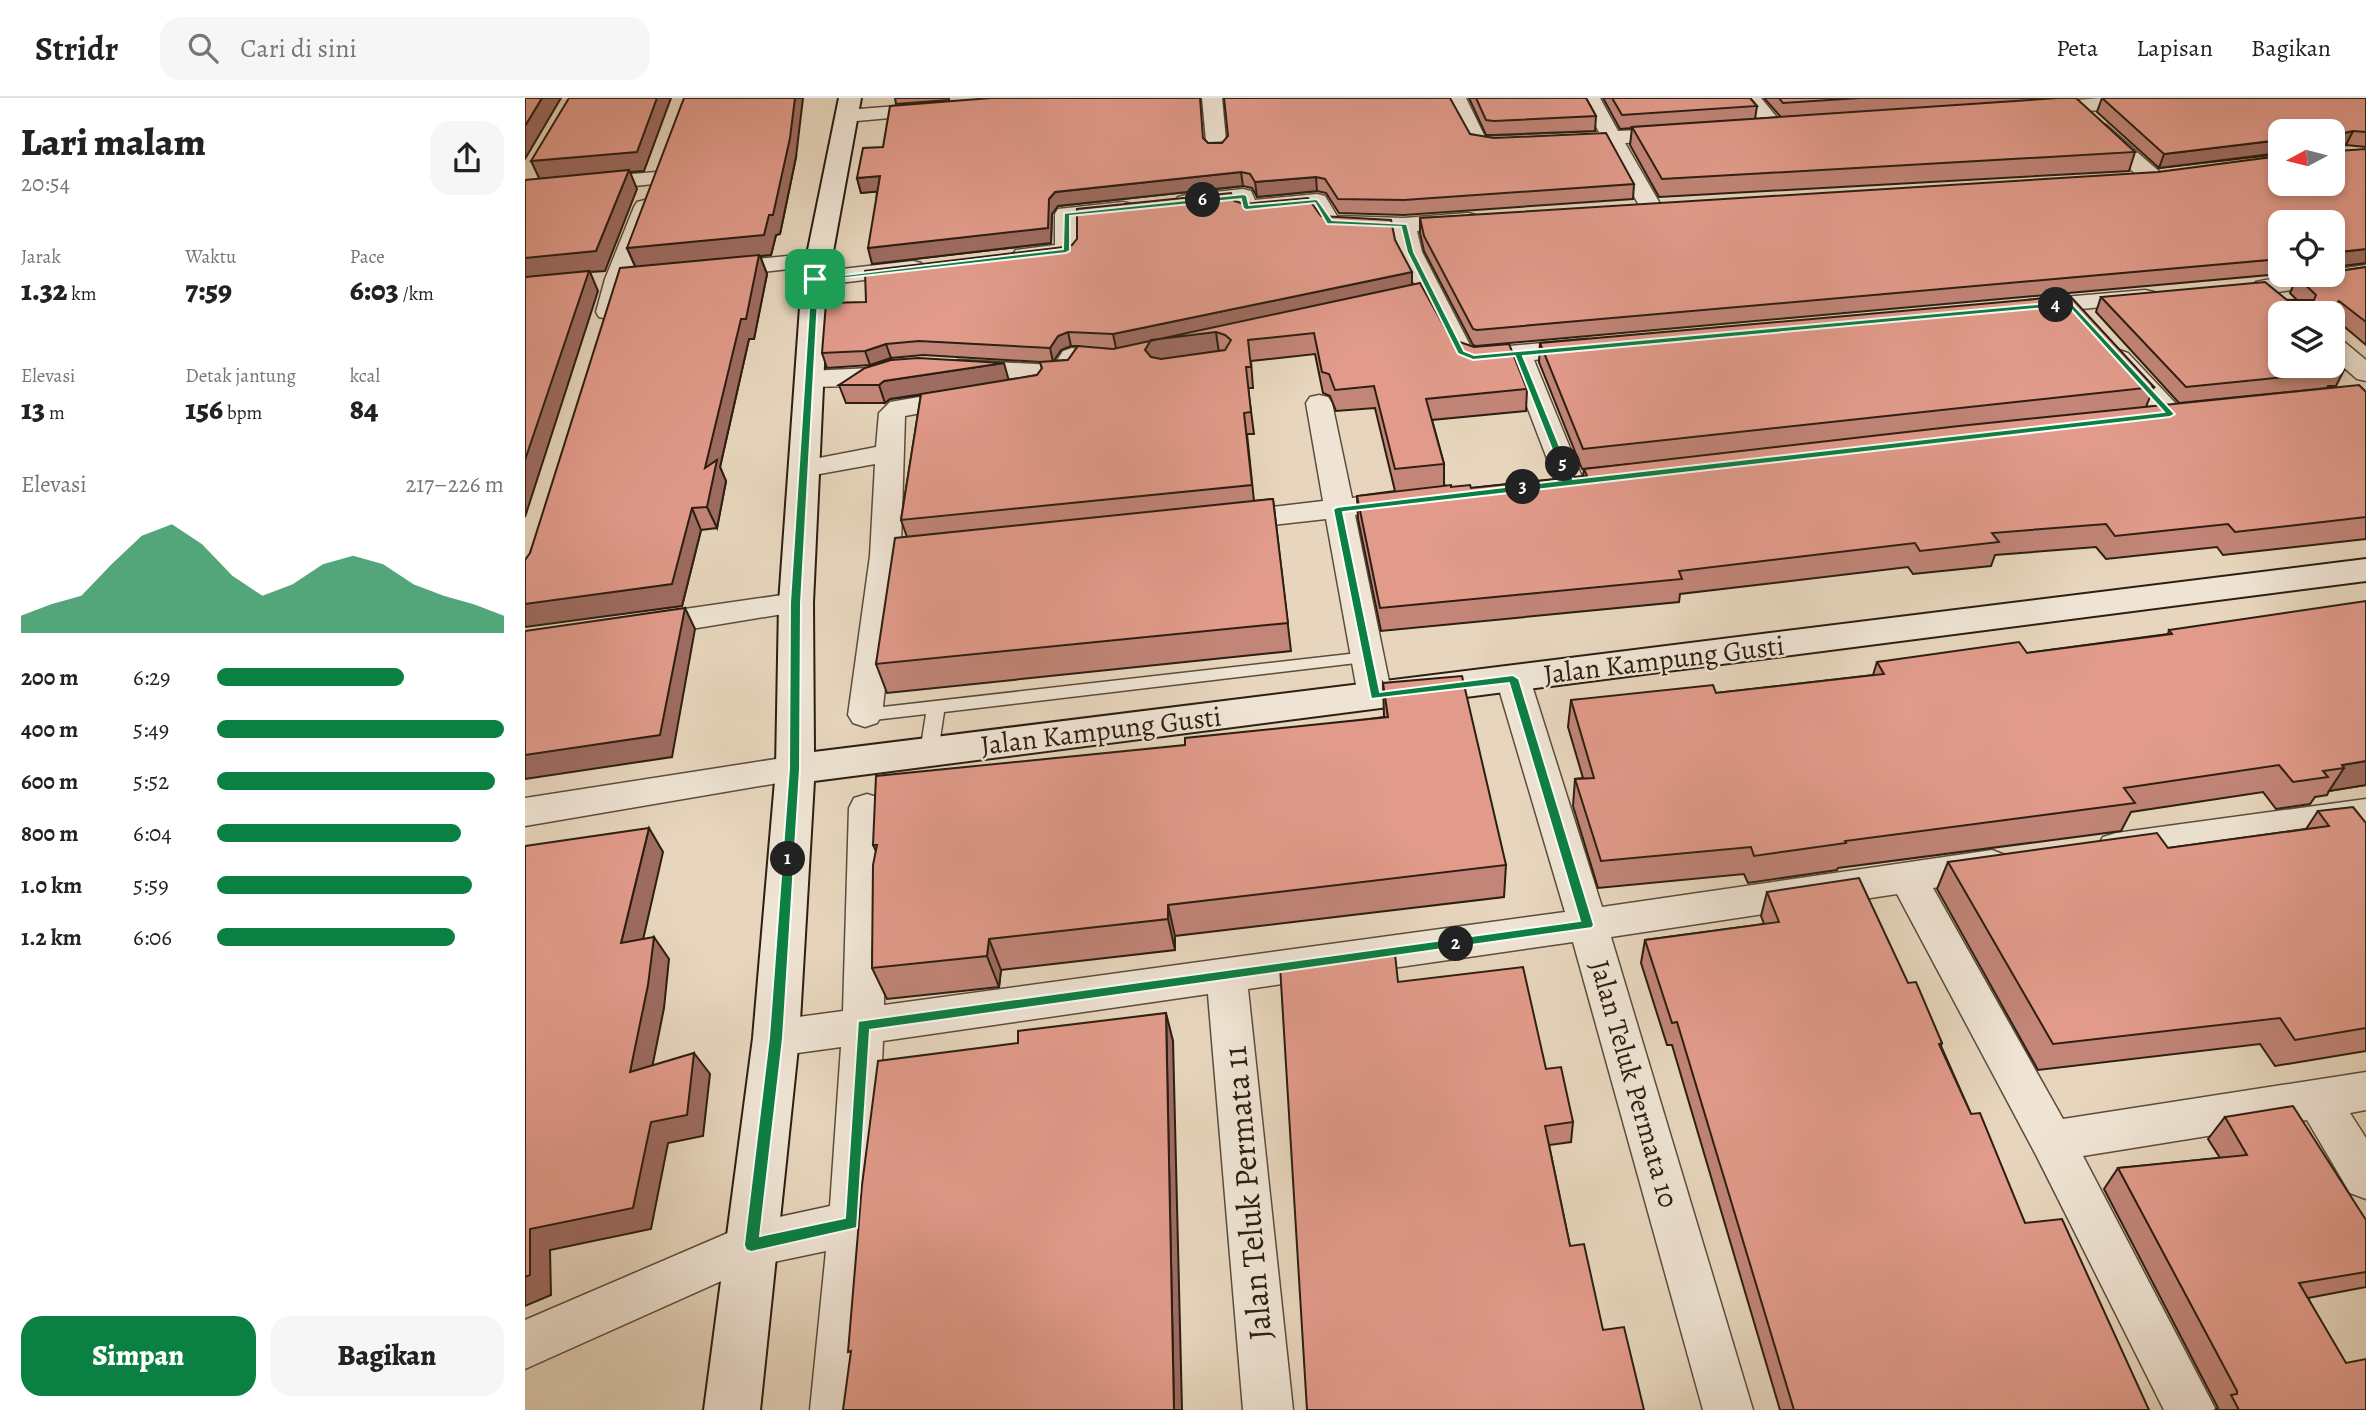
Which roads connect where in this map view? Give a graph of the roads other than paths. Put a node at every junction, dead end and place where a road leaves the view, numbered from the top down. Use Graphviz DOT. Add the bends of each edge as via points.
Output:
graph roads {
  1 [pos="1212,98"];
  2 [pos="1456,98"];
  3 [pos="1590,98"];
  4 [pos="1750,98"];
  5 [pos="2166,99"];
  6 [pos="2032,105"];
  7 [pos="2075,106"];
  8 [pos="848,107"];
  9 [pos="951,108"];
  10 [pos="1748,129"];
  11 [pos="1695,133"];
  12 [pos="1614,138"];
  13 [pos="1217,151"];
  14 [pos="664,155"];
  15 [pos="2179,174"];
  16 [pos="656,178"];
  17 [pos="2153,178"];
  18 [pos="2125,180"];
  19 [pos="527,181"];
  20 [pos="1166,204"];
  21 [pos="1679,205"];
  22 [pos="1140,207"];
  23 [pos="1651,207"];
  24 [pos="1623,209"];
  25 [pos="1486,219"];
  26 [pos="1404,225"];
  27 [pos="997,258"];
  28 [pos="942,265"];
  29 [pos="816,270"];
  30 [pos="698,271"];
  31 [pos="2366,272"];
  32 [pos="644,277"];
  33 [pos="617,279"];
  34 [pos="590,282"];
  35 [pos="2239,290"];
  36 [pos="1430,291"];
  37 [pos="2174,295"];
  38 [pos="2070,303"];
  39 [pos="1348,309"];
  40 [pos="2006,309"];
  41 [pos="2088,324"];
  42 [pos="599,341"];
  43 [pos="2106,344"];
  44 [pos="1611,345"];
  45 [pos="1518,354"];
  46 [pos="2345,363"];
  47 [pos="809,379"];
  48 [pos="2362,388"];
  49 [pos="1319,403"];
  50 [pos="2135,418"];
  51 [pos="888,453"];
  52 [pos="803,469"];
  53 [pos="1570,482"];
  54 [pos="1433,498"];
  55 [pos="1337,509"];
  56 [pos="1200,523"];
  57 [pos="967,547"];
  58 [pos="884,556"];
  59 [pos="2366,570"];
  60 [pos="796,603"];
  61 [pos="619,629"];
  62 [pos="1367,657"];
  63 [pos="1513,679"];
  64 [pos="1375,696"];
  65 [pos="936,707"];
  66 [pos="865,715"];
  67 [pos="929,752"];
  68 [pos="795,769"];
  69 [pos="867,808"];
  70 [pos="525,812"];
  71 [pos="2364,816"];
  72 [pos="2086,852"];
  73 [pos="2031,859"];
  74 [pos="1907,876"];
  75 [pos="1588,925"];
  76 [pos="1227,977"];
  77 [pos="863,1026"];
  78 [pos="776,1038"];
  79 [pos="2366,1091"];
  80 [pos="2317,1098"];
  81 [pos="2052,1141"];
  82 [pos="2366,1178"];
  83 [pos="852,1223"];
  84 [pos="751,1245"];
  85 [pos="525,1345"];
  86 [pos="732,1410"];
  87 [pos="835,1410"];
  88 [pos="1268,1410"];
  89 [pos="1728,1410"];
  90 [pos="2191,1410"];
  1 -- 13 [label="street"];
  2 -- 12 [label="street" via="1477,142"];
  3 -- 12 [label="street"];
  4 -- 10 [label="street" via="1782,127"];
  5 -- 7 [label="street"];
  6 -- 7 [label="street"];
  7 -- 17 [label="street"];
  8 -- 9 [label="street"];
  8 -- 29 [label="main road"];
  11 -- 12 [label="street"];
  12 -- 23 [label="street"];
  14 -- 16 [label="street"];
  15 -- 17 [label="street"];
  16 -- 19 [label="street"];
  16 -- 33 [label="street"];
  17 -- 18 [label="street"];
  20 -- 26 [label="street" via="1244,196 1246,208 1317,201 1330,222"];
  21 -- 23 [label="street"];
  22 -- 27 [label="street" via="1066,214 1066,251"];
  23 -- 24 [label="street"];
  25 -- 26 [label="street"];
  26 -- 36 [label="street" via="1410,252"];
  28 -- 29 [label="street"];
  29 -- 30 [label="street"];
  29 -- 47 [label="main road"];
  31 -- 35 [label="street" via="2275,296"];
  32 -- 33 [label="street"];
  33 -- 34 [label="street"];
  33 -- 42 [label="street"];
  36 -- 39 [label="street"];
  36 -- 45 [label="street" via="1465,356"];
  37 -- 38 [label="street"];
  38 -- 40 [label="street"];
  38 -- 41 [label="street"];
  43 -- 50 [label="street" via="2183,413"];
  44 -- 45 [label="street"];
  45 -- 53 [label="street"];
  46 -- 48 [label="street"];
  47 -- 51 [label="street" via="874,376 891,369 929,366 1063,373 1072,356 1097,369 899,408 892,413"];
  47 -- 52 [label="main road"];
  49 -- 55 [label="street"];
  51 -- 52 [label="street"];
  51 -- 58 [label="street"];
  52 -- 60 [label="main road"];
  54 -- 55 [label="street"];
  55 -- 56 [label="street"];
  55 -- 62 [label="street"];
  57 -- 58 [label="street"];
  58 -- 66 [label="street"];
  59 -- 63 [label="main road, Jalan Kampung Gusti"];
  60 -- 61 [label="street"];
  60 -- 68 [label="main road"];
  62 -- 64 [label="street"];
  62 -- 65 [label="lane"];
  63 -- 64 [label="main road, Jalan Kampung Gusti"];
  63 -- 75 [label="street, Jalan Teluk Permata 10"];
  64 -- 67 [label="main road, Jalan Kampung Gusti"];
  65 -- 66 [label="lane"];
  65 -- 67 [label="lane"];
  67 -- 68 [label="main road, Jalan Kampung Gusti"];
  68 -- 70 [label="street"];
  68 -- 78 [label="main road"];
  69 -- 77 [label="street"];
  71 -- 72 [label="street"];
  73 -- 74 [label="street"];
  74 -- 75 [label="street"];
  74 -- 81 [label="street"];
  75 -- 76 [label="street"];
  75 -- 89 [label="street, Jalan Teluk Permata 10"];
  76 -- 77 [label="street"];
  76 -- 88 [label="street, Jalan Teluk Permata 11"];
  77 -- 78 [label="street"];
  77 -- 83 [label="street"];
  78 -- 84 [label="main road"];
  79 -- 80 [label="street"];
  80 -- 81 [label="street"];
  80 -- 82 [label="street"];
  81 -- 90 [label="street"];
  83 -- 84 [label="street"];
  83 -- 87 [label="street"];
  84 -- 85 [label="street"];
  84 -- 86 [label="main road"];
}
